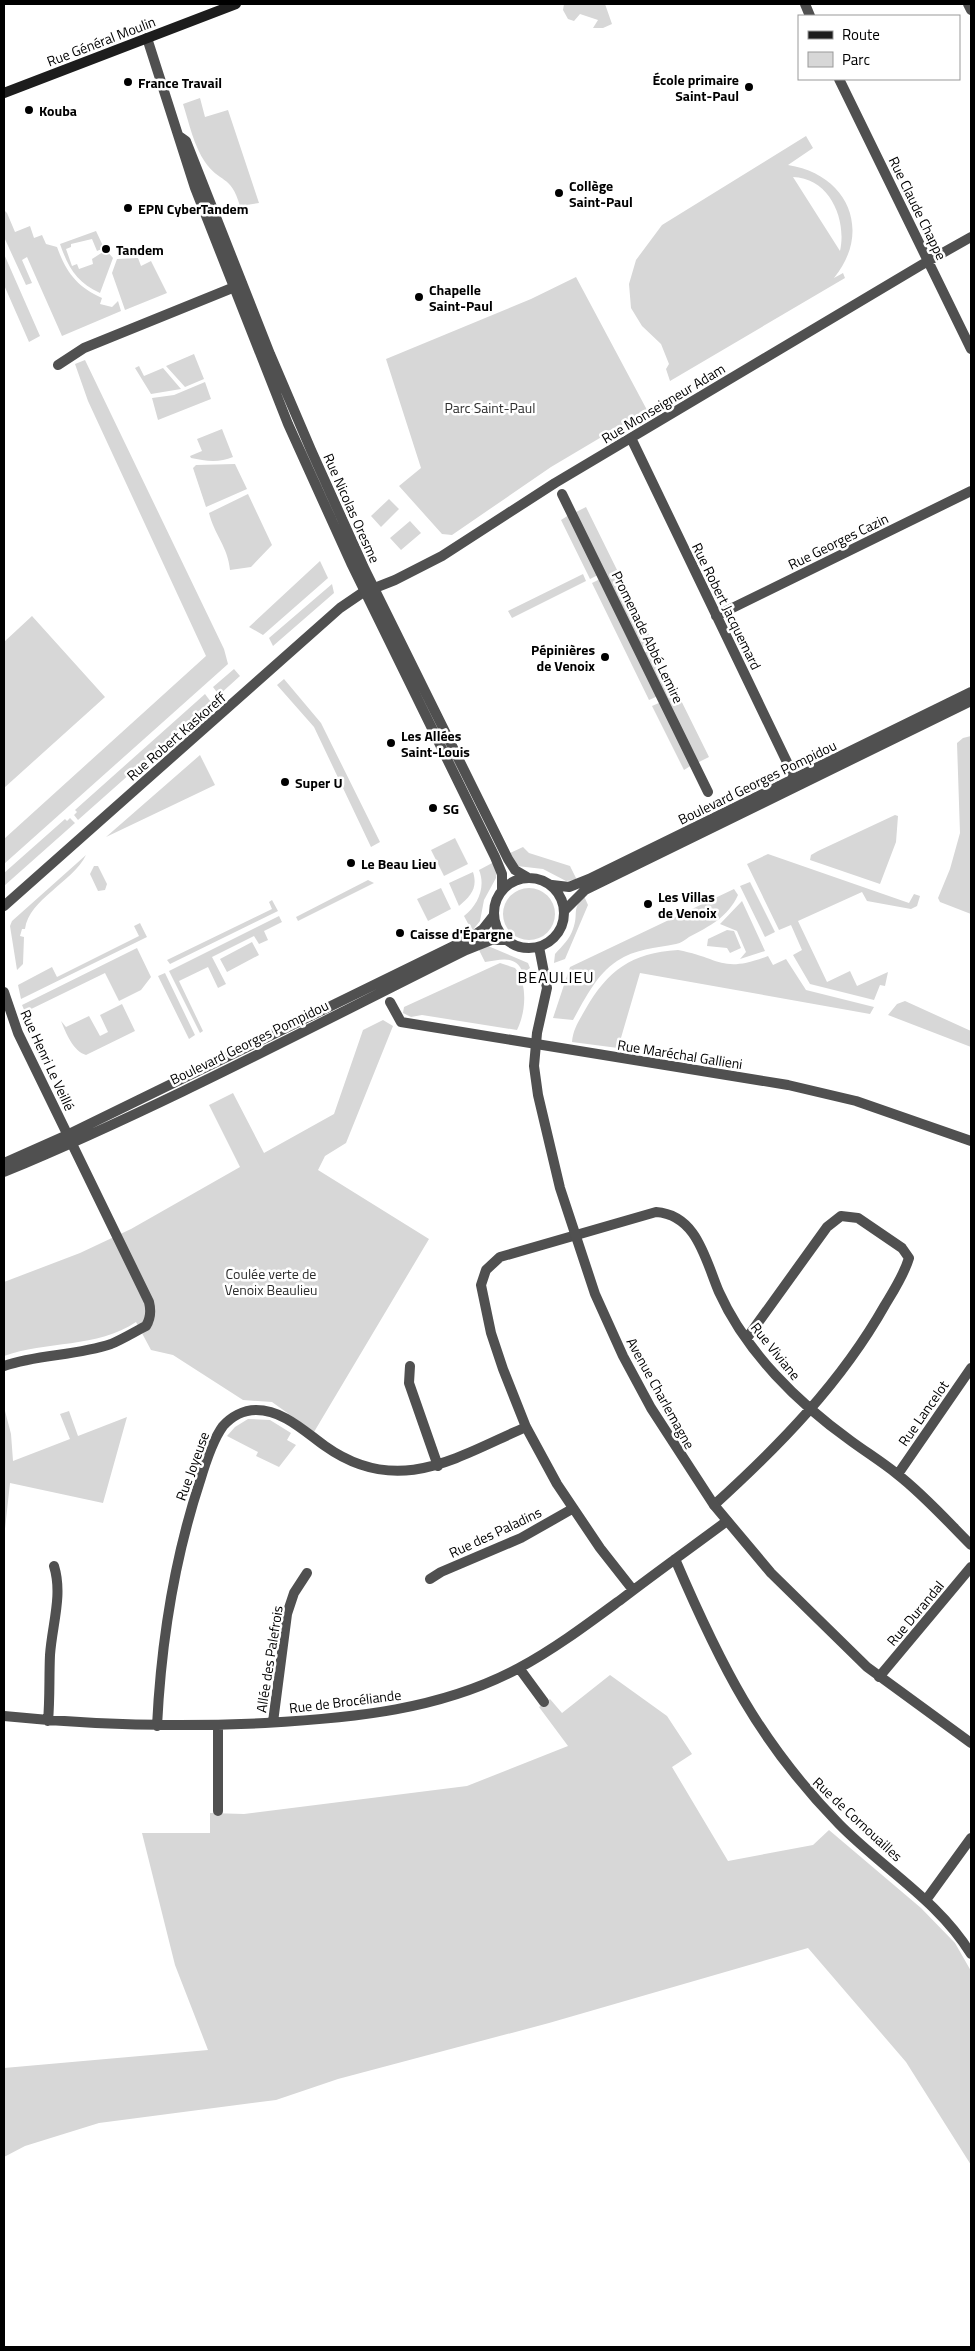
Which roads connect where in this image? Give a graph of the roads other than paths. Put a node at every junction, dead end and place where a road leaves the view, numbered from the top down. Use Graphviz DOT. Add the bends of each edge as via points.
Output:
graph roads {
  1 [pos="236,4"];
  2 [pos="968,4"];
  3 [pos="971,10"];
  4 [pos="147,38"];
  5 [pos="839,80"];
  6 [pos="4,93"];
  7 [pos="971,237"];
  8 [pos="928,261"];
  9 [pos="238,286"];
  10 [pos="971,349"];
  11 [pos="58,365"];
  12 [pos="630,438"];
  13 [pos="971,491"];
  14 [pos="562,494"];
  15 [pos="370,591"];
  16 [pos="716,616"];
  17 [pos="971,692"];
  18 [pos="971,701"];
  19 [pos="797,782"];
  20 [pos="708,792"];
  21 [pos="527,877"];
  22 [pos="552,885"];
  23 [pos="502,890"];
  24 [pos="4,906"];
  25 [pos="564,910"];
  26 [pos="494,915"];
  27 [pos="506,940"];
  28 [pos="539,947"];
  29 [pos="4,992"];
  30 [pos="390,1002"];
  31 [pos="536,1044"];
  32 [pos="70,1139"];
  33 [pos="971,1141"];
  34 [pos="4,1163"];
  35 [pos="4,1172"];
  36 [pos="574,1236"];
  37 [pos="747,1338"];
  38 [pos="4,1366"];
  39 [pos="410,1366"];
  40 [pos="971,1368"];
  41 [pos="811,1410"];
  42 [pos="526,1427"];
  43 [pos="438,1466"];
  44 [pos="898,1474"];
  45 [pos="714,1505"];
  46 [pos="572,1509"];
  47 [pos="727,1521"];
  48 [pos="971,1544"];
  49 [pos="675,1559"];
  50 [pos="54,1566"];
  51 [pos="971,1567"];
  52 [pos="307,1573"];
  53 [pos="430,1579"];
  54 [pos="633,1590"];
  55 [pos="519,1668"];
  56 [pos="879,1677"];
  57 [pos="544,1702"];
  58 [pos="4,1716"];
  59 [pos="48,1721"];
  60 [pos="273,1722"];
  61 [pos="218,1725"];
  62 [pos="156,1726"];
  63 [pos="971,1743"];
  64 [pos="218,1811"];
  65 [pos="971,1838"];
  66 [pos="926,1900"];
  67 [pos="971,1954"];
  1 -- 4 [label="main road, Rue Général Moulin"];
  2 -- 3 [label="street"];
  4 -- 6 [label="main road, Rue Général Moulin"];
  4 -- 9 [label="street, Rue Nicolas Oresme" via="179,136 186,141"];
  5 -- 8 [label="street, Rue Claude Chappe"];
  7 -- 8 [label="street, Rue Monseigneur Adam"];
  8 -- 10 [label="street, Rue Claude Chappe"];
  8 -- 12 [label="street, Rue Monseigneur Adam"];
  9 -- 11 [label="street" via="84,348"];
  9 -- 15 [label="street, Rue Nicolas Oresme"];
  12 -- 15 [label="street, Rue Monseigneur Adam" via="442,556"];
  12 -- 16 [label="street, Rue Robert Jacquemard"];
  13 -- 16 [label="street, Rue Georges Cazin"];
  14 -- 20 [label="street, Promenade Abbé Lemire"];
  15 -- 21 [label="street, Rue Nicolas Oresme" via="508,859 515,870"];
  15 -- 23 [label="street, Rue Nicolas Oresme" via="495,857 502,874"];
  15 -- 24 [label="street, Rue Robert Kaskoreff" via="340,608"];
  16 -- 19 [label="street, Rue Robert Jacquemard"];
  17 -- 19 [label="street, Boulevard Georges Pompidou"];
  18 -- 19 [label="street, Boulevard Georges Pompidou"];
  19 -- 22 [label="street, Boulevard Georges Pompidou" via="581,882 569,887"];
  19 -- 25 [label="street, Boulevard Georges Pompidou" via="585,890"];
  21 -- 22 [label="street"];
  21 -- 23 [label="street" via="509,883"];
  22 -- 25 [label="street"];
  23 -- 26 [label="street"];
  25 -- 28 [label="street" via="558,933"];
  26 -- 27 [label="street"];
  26 -- 32 [label="street, Boulevard Georges Pompidou" via="470,938"];
  27 -- 28 [label="street" via="522,948"];
  27 -- 32 [label="street, Boulevard Georges Pompidou" via="491,940 474,947"];
  28 -- 31 [label="street, Avenue Charlemagne" via="547,988"];
  29 -- 32 [label="street, Rue Henri Le Veillé" via="18,1033"];
  30 -- 31 [label="street, Rue Maréchal Gallieni" via="401,1022"];
  31 -- 33 [label="street, Rue Maréchal Gallieni" via="788,1085 856,1101"];
  31 -- 36 [label="street, Avenue Charlemagne" via="534,1066 538,1095"];
  32 -- 34 [label="street, Boulevard Georges Pompidou"];
  32 -- 35 [label="street, Boulevard Georges Pompidou"];
  32 -- 38 [label="street, Rue Henri Le Veillé" via="149,1302 149,1321 111,1344 20,1360"];
  36 -- 37 [label="street, Rue Viviane" via="656,1212 680,1218 694,1235 721,1296"];
  36 -- 42 [label="street, Rue Viviane" via="500,1257 492,1262 482,1278 482,1294 491,1333"];
  36 -- 45 [label="street, Avenue Charlemagne" via="623,1356 651,1408"];
  37 -- 41 [label="street, Rue Viviane"];
  37 -- 41 [label="street" via="828,1227 841,1216 858,1218 902,1248 909,1258 903,1273 865,1339"];
  39 -- 43 [label="street" via="410,1383"];
  40 -- 44 [label="street, Rue Lancelot"];
  41 -- 44 [label="street, Rue Viviane"];
  41 -- 45 [label="street" via="770,1454"];
  42 -- 43 [label="street, Rue Joyeuse"];
  42 -- 46 [label="street, Rue Viviane"];
  43 -- 62 [label="street, Rue Joyeuse" via="392,1470 355,1462 272,1412 246,1411 229,1419 203,1470 182,1544 165,1637"];
  44 -- 48 [label="street, Rue Viviane"];
  45 -- 47 [label="street, Avenue Charlemagne"];
  46 -- 53 [label="street, Rue des Paladins" via="521,1538"];
  46 -- 54 [label="street, Rue Viviane"];
  47 -- 49 [label="street, Rue de Brocéliande"];
  47 -- 56 [label="street, Avenue Charlemagne" via="771,1573"];
  49 -- 54 [label="street, Rue de Brocéliande"];
  49 -- 66 [label="street, Rue de Cornouailles" via="724,1669 772,1746 802,1786 841,1826"];
  50 -- 59 [label="street" via="59,1582 50,1657"];
  51 -- 56 [label="street, Rue Durandal"];
  52 -- 60 [label="street, Allée des Palefrois" via="294,1593 287,1614"];
  54 -- 55 [label="street, Rue de Brocéliande" via="561,1644"];
  55 -- 57 [label="street"];
  55 -- 60 [label="street, Rue de Brocéliande" via="470,1689 415,1706 343,1718"];
  56 -- 63 [label="street, Avenue Charlemagne"];
  58 -- 59 [label="street, Rue de Brocéliande"];
  59 -- 62 [label="street, Rue de Brocéliande"];
  60 -- 61 [label="street, Rue de Brocéliande"];
  61 -- 62 [label="street, Rue de Brocéliande"];
  61 -- 64 [label="street"];
  65 -- 66 [label="street"];
  66 -- 67 [label="street, Rue de Cornouailles" via="963,1940"];
}
